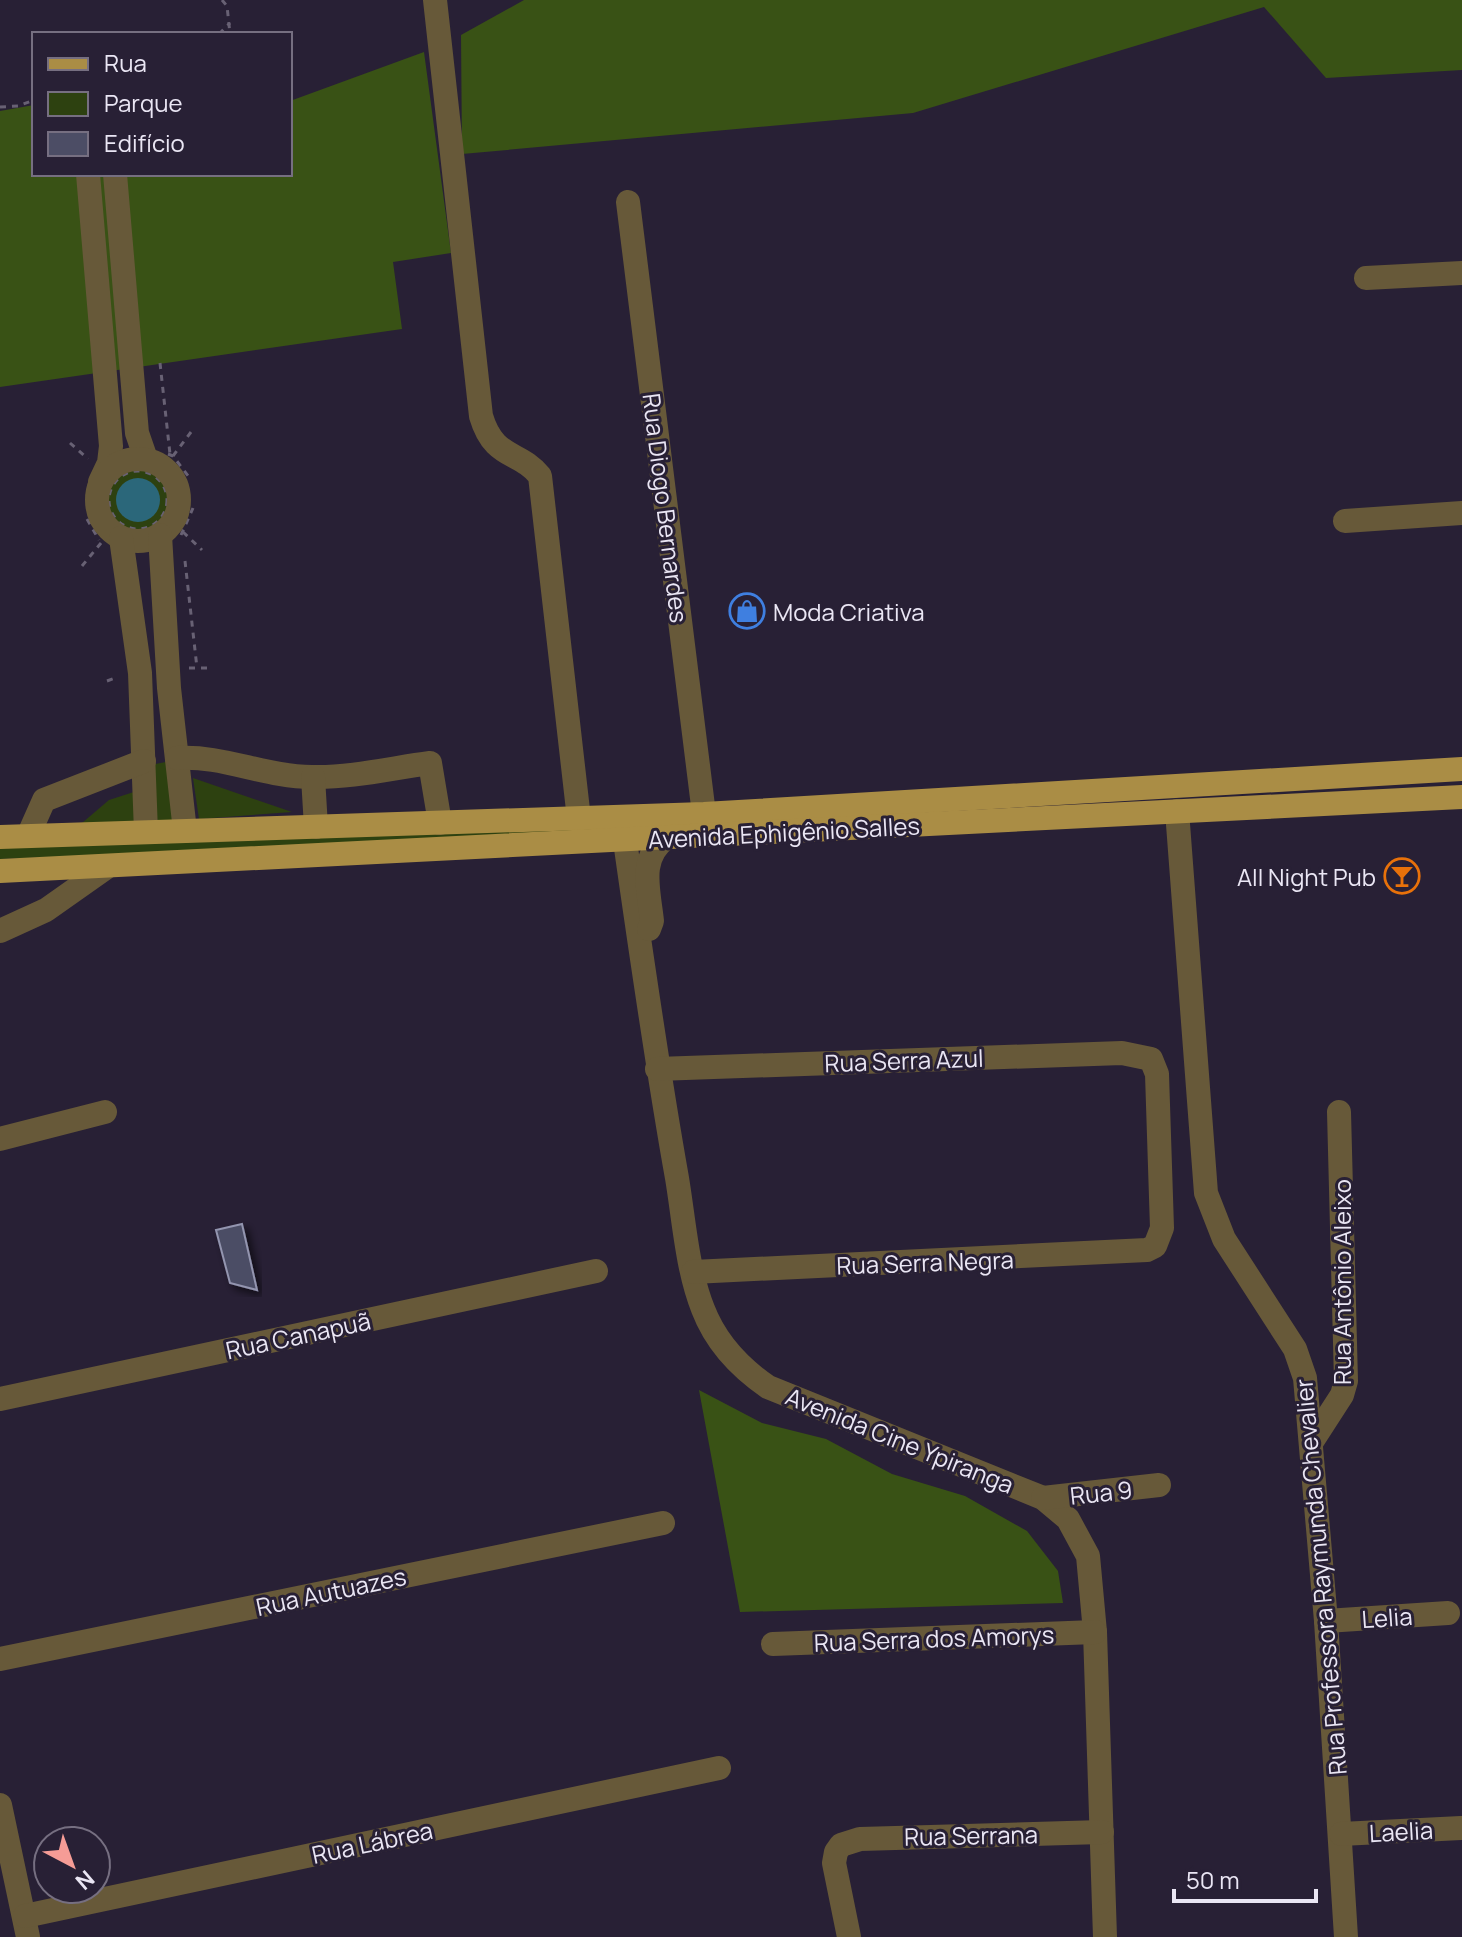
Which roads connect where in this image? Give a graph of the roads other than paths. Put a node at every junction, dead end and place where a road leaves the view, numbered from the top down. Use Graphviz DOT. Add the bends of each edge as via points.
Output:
graph roads {
  1 [pos="435,0"];
  2 [pos="88,176"];
  3 [pos="115,176"];
  4 [pos="628,202"];
  5 [pos="1462,273"];
  6 [pos="1366,278"];
  7 [pos="163,457"];
  8 [pos="97,473"];
  9 [pos="1462,513"];
  10 [pos="1345,521"];
  11 [pos="166,530"];
  12 [pos="111,540"];
  13 [pos="177,758"];
  14 [pos="144,761"];
  15 [pos="1462,769"];
  16 [pos="313,777"];
  17 [pos="1462,797"];
  18 [pos="1177,811"];
  19 [pos="704,814"];
  20 [pos="579,819"];
  21 [pos="440,823"];
  22 [pos="316,827"];
  23 [pos="185,831"];
  24 [pos="146,832"];
  25 [pos="28,836"];
  26 [pos="0,837"];
  27 [pos="666,838"];
  28 [pos="625,841"];
  29 [pos="107,867"];
  30 [pos="0,871"];
  31 [pos="0,931"];
  32 [pos="640,949"];
  33 [pos="657,1069"];
  34 [pos="105,1112"];
  35 [pos="1339,1112"];
  36 [pos="0,1139"];
  37 [pos="1155,1246"];
  38 [pos="596,1271"];
  39 [pos="693,1272"];
  40 [pos="0,1399"];
  41 [pos="1311,1443"];
  42 [pos="1159,1485"];
  43 [pos="1043,1498"];
  44 [pos="663,1523"];
  45 [pos="1448,1613"];
  46 [pos="1326,1621"];
  47 [pos="1095,1632"];
  48 [pos="773,1644"];
  49 [pos="0,1659"];
  50 [pos="719,1768"];
  51 [pos="0,1805"];
  52 [pos="1461,1828"];
  53 [pos="1102,1832"];
  54 [pos="1341,1834"];
  55 [pos="26,1927"];
  56 [pos="849,1937"];
  57 [pos="1105,1937"];
  58 [pos="1346,1937"];
  1 -- 20 [label="street" via="481,416 496,446 539,473"];
  2 -- 8 [label="street" via="112,450"];
  3 -- 7 [label="street" via="137,433"];
  4 -- 19 [label="street, Rua Diogo Bernardes"];
  5 -- 6 [label="street"];
  7 -- 8 [label="street" via="120,462"];
  7 -- 11 [label="street" via="178,492 176,516"];
  8 -- 12 [label="street" via="97,508"];
  9 -- 10 [label="street"];
  11 -- 12 [label="street" via="142,541"];
  11 -- 13 [label="street" via="168,679"];
  12 -- 14 [label="street" via="140,673"];
  13 -- 16 [label="street" via="206,756 247,770"];
  13 -- 23 [label="street"];
  14 -- 24 [label="street"];
  14 -- 25 [label="street" via="44,800"];
  15 -- 19 [label="main road, Avenida Ephigênio Salles"];
  16 -- 21 [label="street" via="430,763"];
  16 -- 22 [label="street"];
  17 -- 18 [label="main road, Avenida Ephigênio Salles"];
  18 -- 27 [label="main road, Avenida Ephigênio Salles"];
  18 -- 41 [label="street, Rua Professora Raymunda Chevalier" via="1206,1193 1229,1248 1301,1362"];
  19 -- 20 [label="main road, Avenida Ephigênio Salles"];
  20 -- 21 [label="main road, Avenida Ephigênio Salles"];
  21 -- 22 [label="main road, Avenida Ephigênio Salles"];
  22 -- 23 [label="main road, Avenida Ephigênio Salles"];
  23 -- 24 [label="main road, Avenida Ephigênio Salles"];
  24 -- 25 [label="main road, Avenida Ephigênio Salles"];
  25 -- 26 [label="main road, Avenida Ephigênio Salles"];
  27 -- 28 [label="main road, Avenida Ephigênio Salles"];
  27 -- 32 [label="street, Avenida Cine Ypiranga" via="649,854 652,921"];
  28 -- 29 [label="main road, Avenida Ephigênio Salles"];
  28 -- 32 [label="street, Avenida Cine Ypiranga"];
  29 -- 30 [label="main road, Avenida Ephigênio Salles"];
  29 -- 31 [label="street" via="46,910"];
  32 -- 33 [label="street, Avenida Cine Ypiranga"];
  33 -- 37 [label="street, Rua Serra Azul" via="1122,1053 1151,1059 1157,1074 1162,1228"];
  33 -- 39 [label="street, Avenida Cine Ypiranga"];
  34 -- 36 [label="street"];
  35 -- 41 [label="street, Rua Antônio Aleixo" via="1346,1381"];
  37 -- 39 [label="street, Rua Serra Negra" via="1133,1253"];
  38 -- 40 [label="street, Rua Canapuã"];
  39 -- 43 [label="street, Avenida Cine Ypiranga" via="713,1331 744,1370 768,1387"];
  41 -- 46 [label="street, Rua Professora Raymunda Chevalier"];
  42 -- 43 [label="street, Rua 9"];
  43 -- 47 [label="street, Avenida Cine Ypiranga" via="1068,1519 1088,1556"];
  44 -- 49 [label="street, Rua Autuazes"];
  45 -- 46 [label="street, Lelia"];
  46 -- 54 [label="street, Rua Professora Raymunda Chevalier"];
  47 -- 48 [label="street, Rua Serra dos Amorys"];
  47 -- 53 [label="street, Avenida Cine Ypiranga"];
  50 -- 55 [label="street, Rua Lábrea"];
  51 -- 55 [label="street"];
  52 -- 54 [label="street, Laelia"];
  53 -- 56 [label="street, Rua Serrana" via="884,1837 841,1845 834,1863"];
  53 -- 57 [label="street, Avenida Cine Ypiranga"];
  54 -- 58 [label="street, Rua Professora Raymunda Chevalier"];
}
